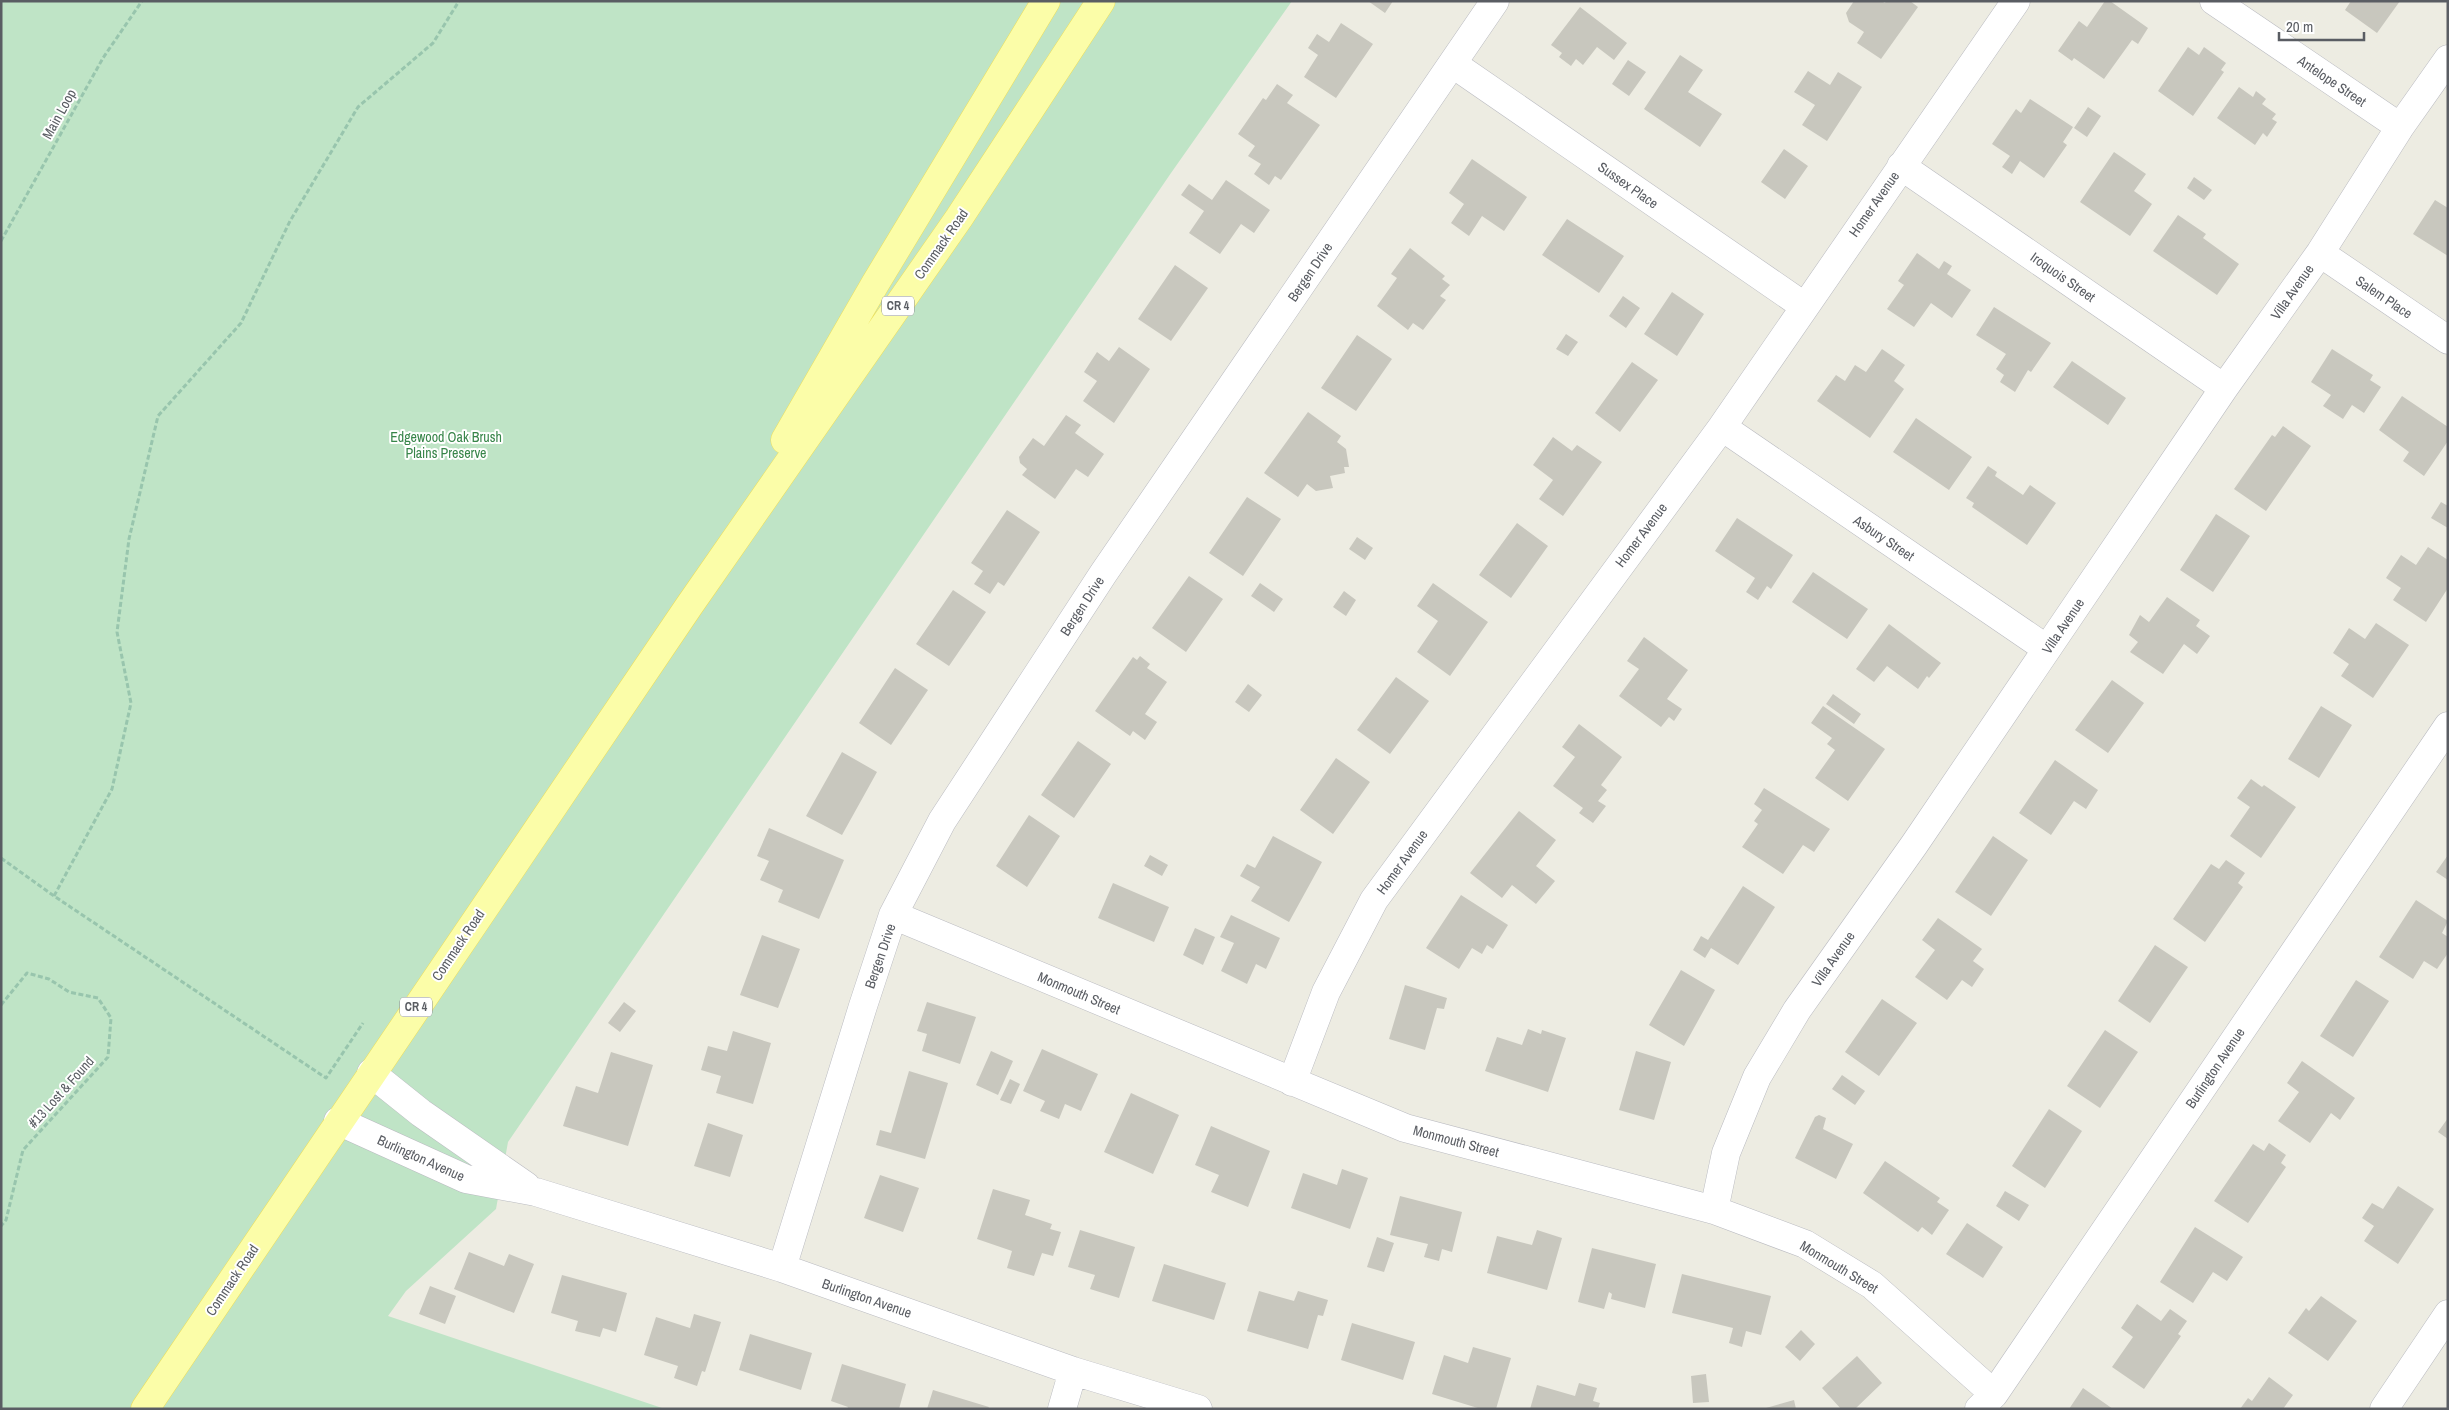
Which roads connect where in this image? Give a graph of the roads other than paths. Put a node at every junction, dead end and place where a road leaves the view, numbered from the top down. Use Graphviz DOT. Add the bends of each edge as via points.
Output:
graph roads {
  1 [pos="1046,1"];
  2 [pos="1100,1"];
  3 [pos="1495,1"];
  4 [pos="2016,1"];
  5 [pos="2214,1"];
  6 [pos="2448,59"];
  7 [pos="1453,64"];
  8 [pos="2400,127"];
  9 [pos="1901,166"];
  10 [pos="2320,253"];
  11 [pos="1804,306"];
  12 [pos="2448,340"];
  13 [pos="2224,388"];
  14 [pos="1722,427"];
  15 [pos="689,606"];
  16 [pos="2047,649"];
  17 [pos="2448,726"];
  18 [pos="893,915"];
  19 [pos="371,1073"];
  20 [pos="1292,1082"];
  21 [pos="338,1121"];
  22 [pos="536,1192"];
  23 [pos="1714,1210"];
  24 [pos="782,1268"];
  25 [pos="2448,1314"];
  26 [pos="1073,1371"];
  27 [pos="1987,1401"];
  28 [pos="145,1409"];
  29 [pos="1062,1409"];
  30 [pos="1198,1409"];
  31 [pos="2384,1409"];
  1 -- 15 [label="main road, Commack Road / CR 4" via="875,284"];
  2 -- 15 [label="main road, Commack Road / CR 4" via="959,218"];
  3 -- 7 [label="street, Bergen Drive"];
  4 -- 9 [label="street, Homer Avenue"];
  5 -- 8 [label="street, Antelope Street"];
  6 -- 8 [label="street, Villa Avenue"];
  7 -- 11 [label="street, Sussex Place"];
  7 -- 18 [label="street, Bergen Drive" via="1103,574 942,821"];
  8 -- 10 [label="street, Villa Avenue"];
  9 -- 11 [label="street, Homer Avenue"];
  9 -- 13 [label="street, Iroquois Street"];
  10 -- 12 [label="street, Salem Place"];
  10 -- 13 [label="street, Villa Avenue"];
  11 -- 14 [label="street, Homer Avenue"];
  13 -- 16 [label="street, Villa Avenue"];
  14 -- 16 [label="street, Asbury Street"];
  14 -- 20 [label="street, Homer Avenue" via="1374,900 1326,992"];
  15 -- 19 [label="main road, Commack Road / CR 4"];
  16 -- 23 [label="street, Villa Avenue" via="1797,1010 1757,1077 1726,1153"];
  17 -- 27 [label="street, Burlington Avenue"];
  18 -- 20 [label="street, Monmouth Street"];
  18 -- 24 [label="street, Bergen Drive"];
  19 -- 21 [label="main road, Commack Road / CR 4"];
  19 -- 22 [label="street, Burlington Avenue" via="421,1113"];
  20 -- 23 [label="street, Monmouth Street" via="1405,1128"];
  21 -- 22 [label="street, Burlington Avenue" via="466,1179"];
  21 -- 28 [label="main road, Commack Road / CR 4"];
  22 -- 24 [label="street, Burlington Avenue"];
  23 -- 27 [label="street, Monmouth Street" via="1805,1244 1872,1284"];
  24 -- 26 [label="street, Burlington Avenue"];
  25 -- 31 [label="street"];
  26 -- 29 [label="street"];
  26 -- 30 [label="street, Burlington Avenue"];
}
